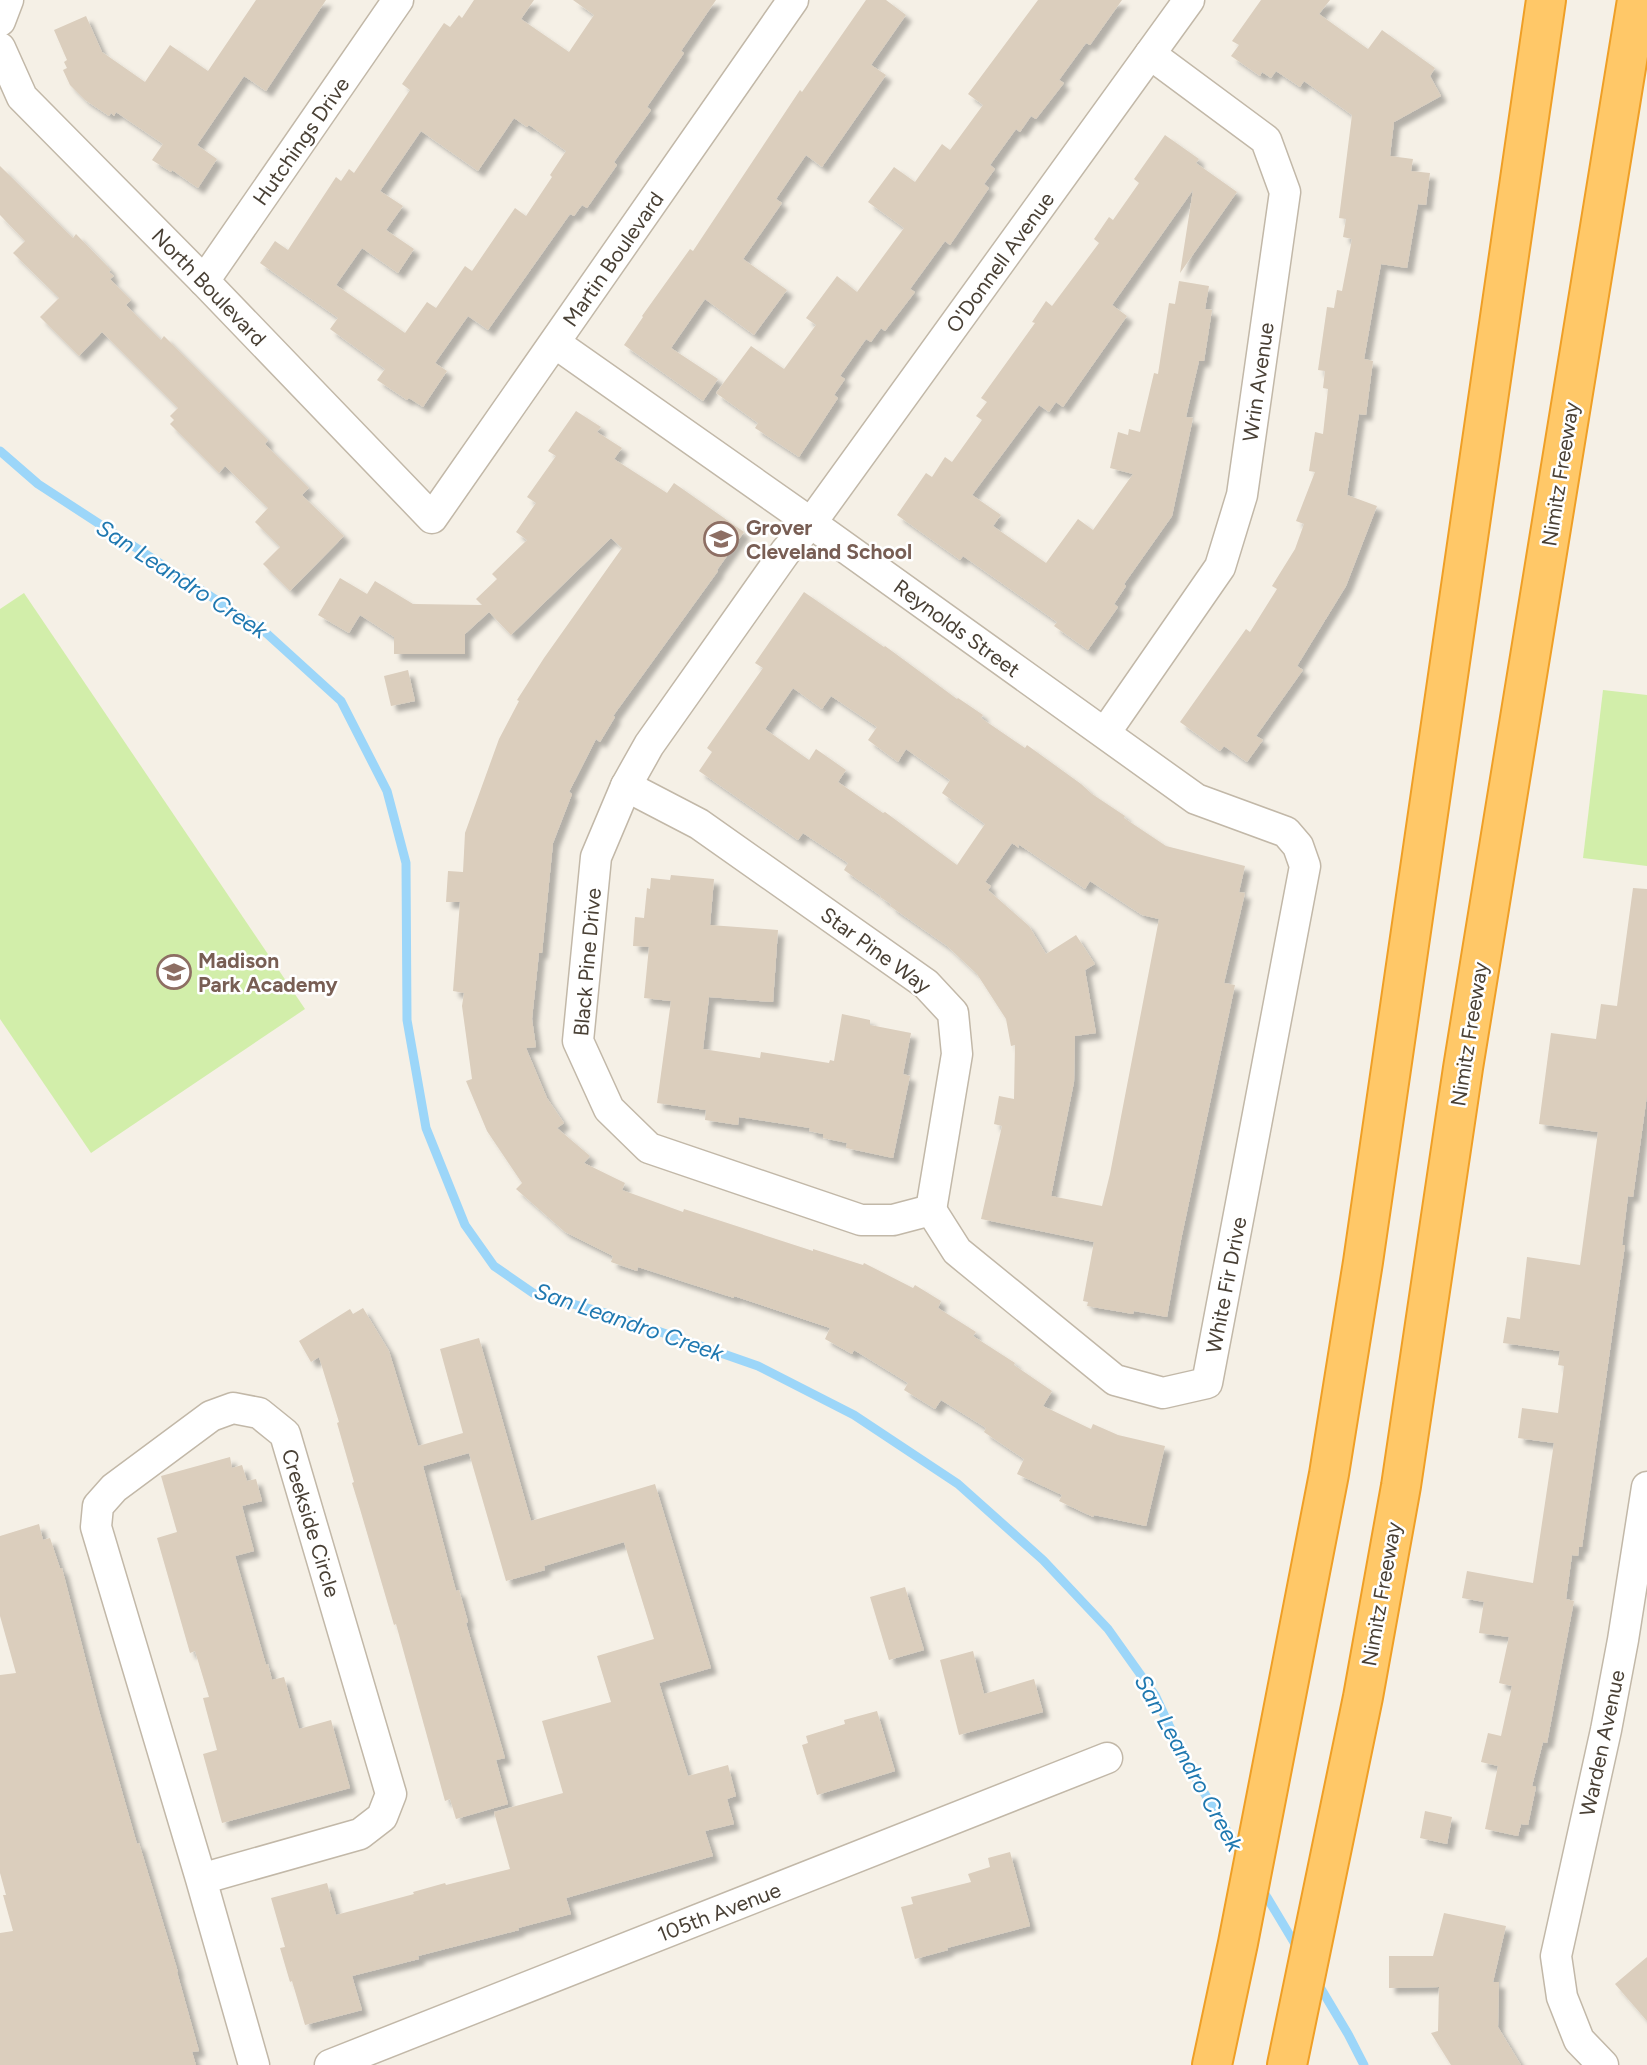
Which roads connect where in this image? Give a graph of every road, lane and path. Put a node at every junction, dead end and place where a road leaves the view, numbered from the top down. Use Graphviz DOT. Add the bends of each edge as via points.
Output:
graph roads {
  1 [pos="8,0"];
  2 [pos="398,0"];
  3 [pos="793,0"];
  4 [pos="1189,0"];
  5 [pos="1545,0"];
  6 [pos="1637,0"];
  7 [pos="0,21"];
  8 [pos="0,48"];
  9 [pos="1150,54"];
  10 [pos="204,281"];
  11 [pos="555,344"];
  12 [pos="432,518"];
  13 [pos="811,523"];
  14 [pos="1105,733"];
  15 [pos="626,786"];
  16 [pos="1298,846"];
  17 [pos="931,1210"];
  18 [pos="1647,1487"];
  19 [pos="1107,1758"];
  20 [pos="201,1879"];
  21 [pos="254,2065"];
  22 [pos="330,2065"];
  23 [pos="1212,2065"];
  24 [pos="1287,2065"];
  25 [pos="1603,2065"];
  1 -- 7 [label="street"];
  2 -- 10 [label="street, Hutchings Drive"];
  3 -- 11 [label="street, Martin Boulevard"];
  4 -- 9 [label="street, O'Donnell Avenue"];
  5 -- 23 [label="highway" via="1329,1474"];
  6 -- 24 [label="highway, Nimitz Freeway" via="1465,1054 1401,1486"];
  8 -- 10 [label="street, North Boulevard" via="22,97"];
  9 -- 13 [label="street, O'Donnell Avenue"];
  9 -- 14 [label="street, Wrin Avenue" via="1266,140 1285,192 1242,495 1220,567"];
  10 -- 12 [label="street, North Boulevard"];
  11 -- 12 [label="street, Martin Boulevard"];
  11 -- 13 [label="street, Reynolds Street"];
  13 -- 14 [label="street, Reynolds Street"];
  13 -- 15 [label="street, Black Pine Drive" via="786,551"];
  14 -- 16 [label="street, Reynolds Street" via="1196,799 1286,832"];
  15 -- 17 [label="street, Star Pine Way" via="699,824 926,984 953,1013 957,1054"];
  15 -- 17 [label="street, Black Pine Drive" via="596,857 578,1041 609,1110 649,1148 861,1220 893,1220"];
  16 -- 17 [label="street, White Fir Drive" via="1305,866 1208,1382 1163,1393 1115,1380 957,1251"];
  18 -- 25 [label="street, Warden Avenue" via="1606,1730 1556,1956 1562,1997 1579,2040"];
  19 -- 22 [label="street, 105th Avenue"];
  20 -- 20 [label="street, Creekside Circle" via="96,1527 98,1506 114,1489 211,1416 233,1408 259,1413 285,1434 391,1794 382,1816 360,1834"];
  20 -- 21 [label="street, Creekside Circle"];
}
